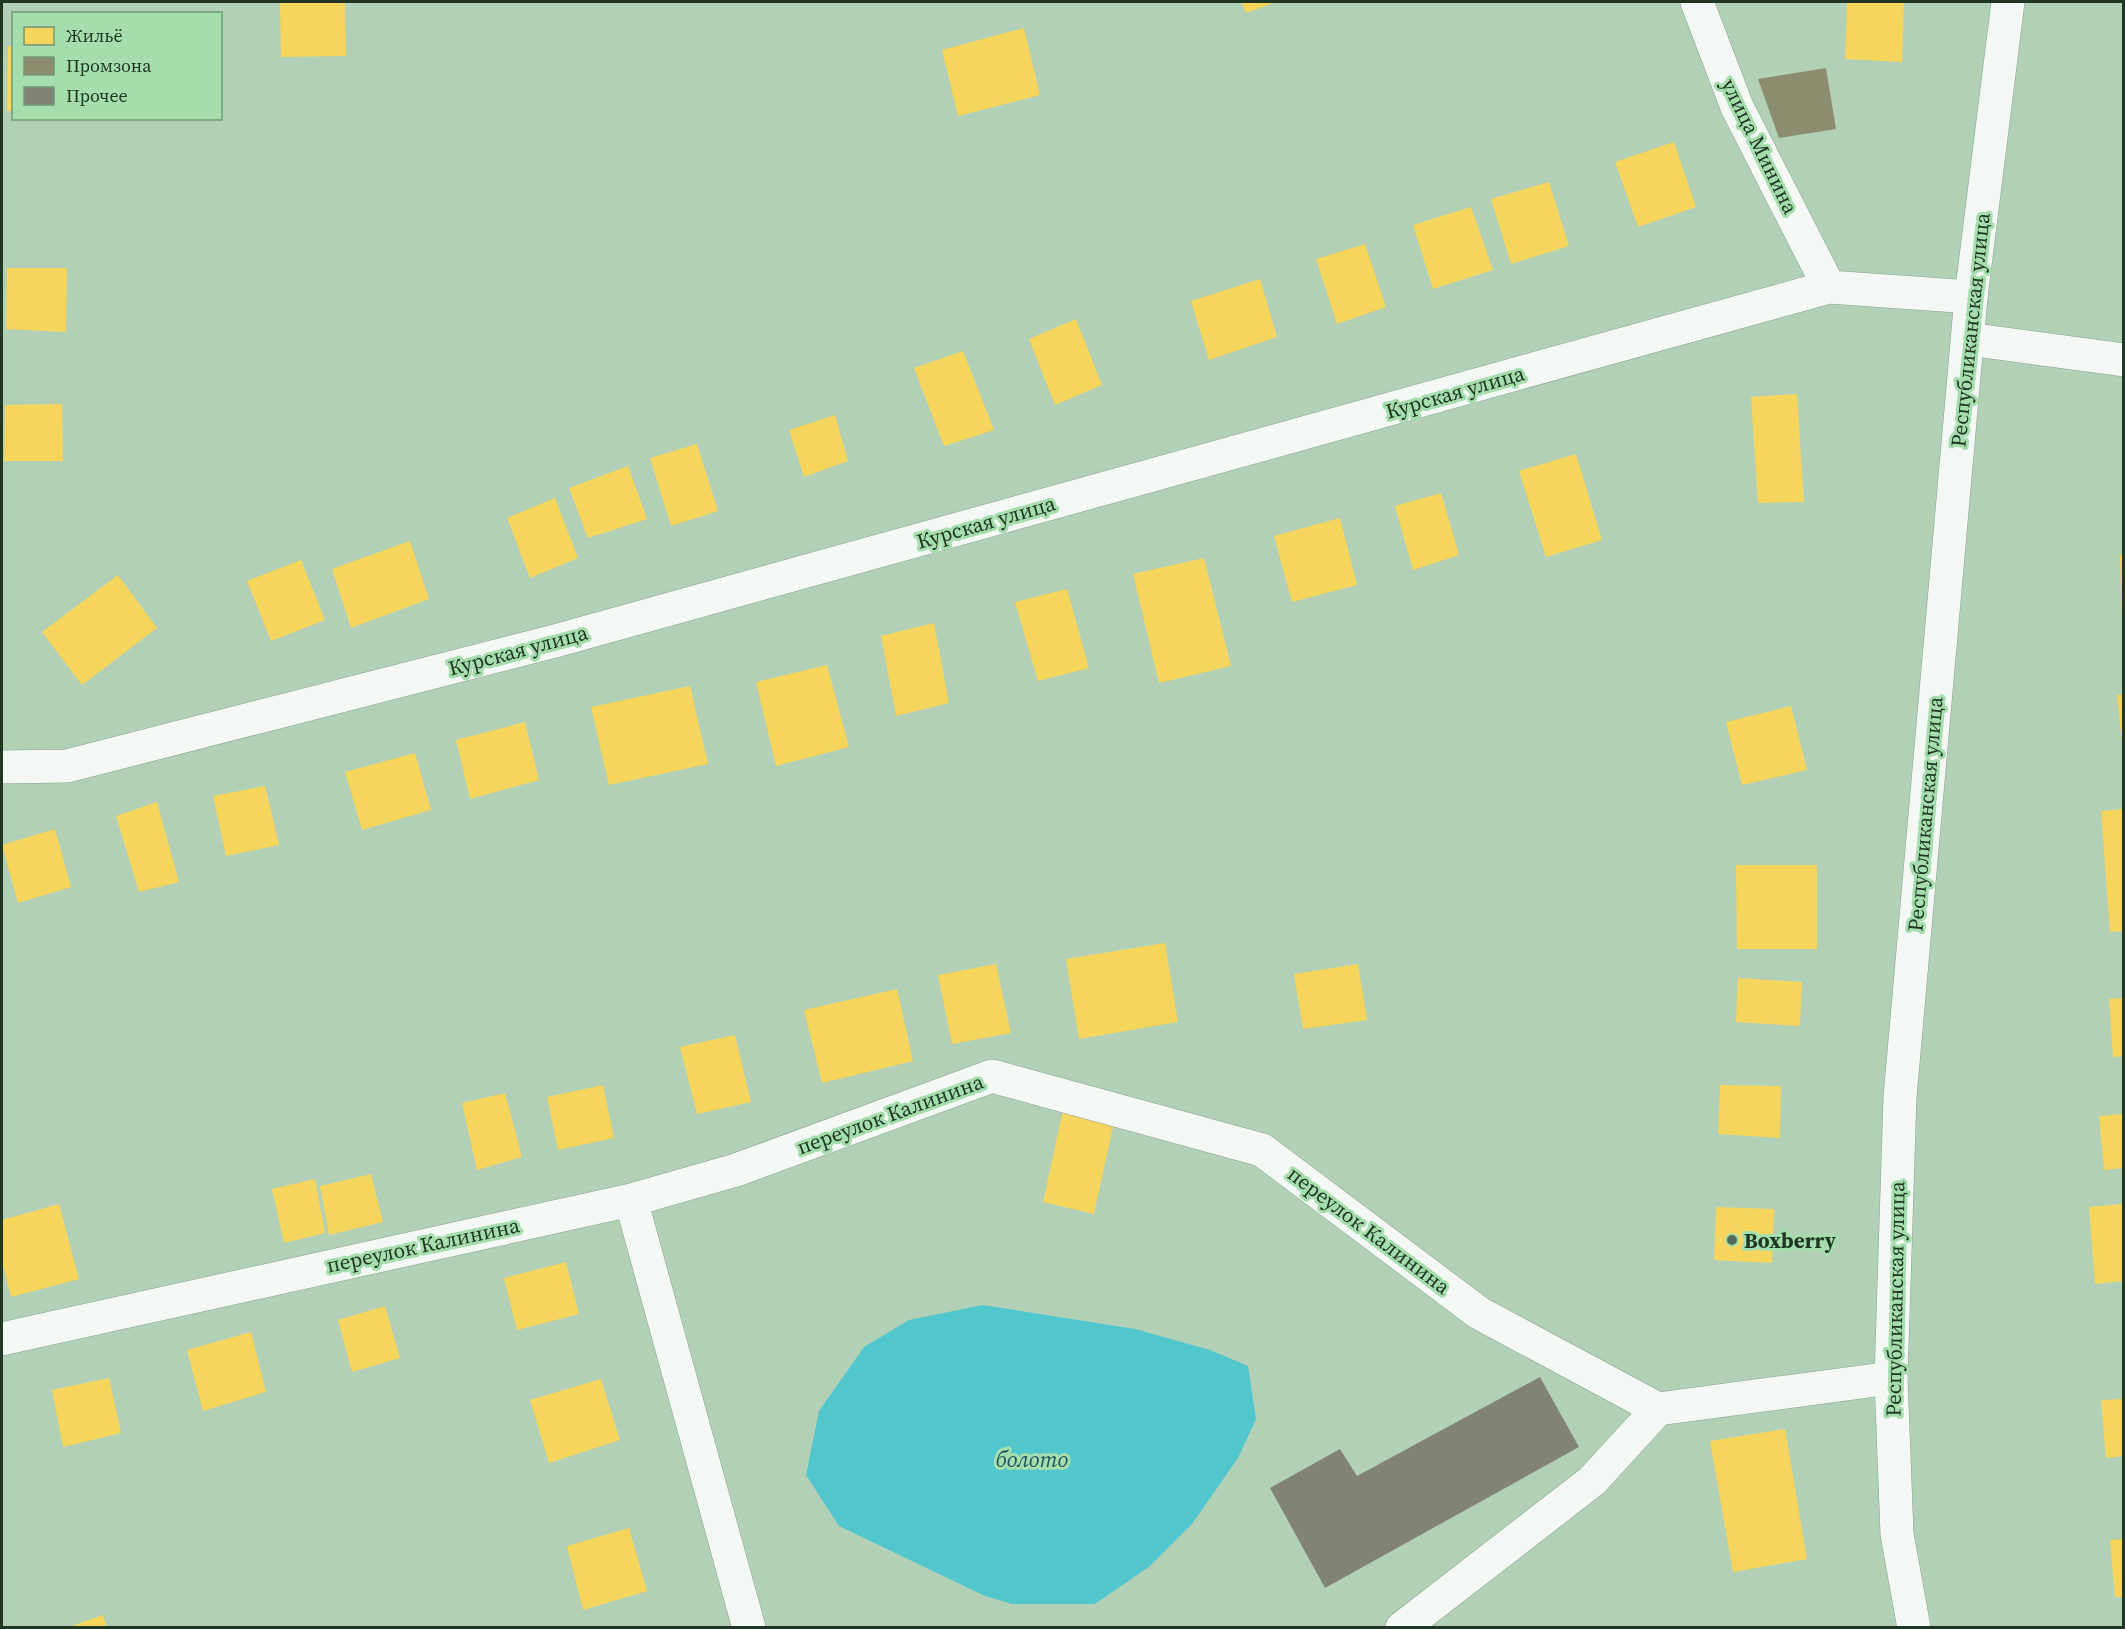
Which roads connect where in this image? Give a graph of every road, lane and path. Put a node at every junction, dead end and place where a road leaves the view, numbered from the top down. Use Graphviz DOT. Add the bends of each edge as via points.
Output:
graph roads {
  1 [pos="1698,2"];
  2 [pos="2008,2"];
  3 [pos="1829,287"];
  4 [pos="1971,297"];
  5 [pos="1968,339"];
  6 [pos="2124,360"];
  7 [pos="2,767"];
  8 [pos="631,1200"];
  9 [pos="2,1339"];
  10 [pos="1891,1378"];
  11 [pos="1658,1409"];
  12 [pos="749,1628"];
  13 [pos="1402,1628"];
  14 [pos="1914,1628"];
  1 -- 3 [label="street, улица Минина" via="1737,107"];
  2 -- 4 [label="street, Республиканская улица"];
  3 -- 4 [label="street, Курская улица"];
  3 -- 7 [label="street, Курская улица" via="555,641 67,766"];
  4 -- 5 [label="street, Республиканская улица"];
  5 -- 6 [label="street"];
  5 -- 10 [label="street, Республиканская улица" via="1900,1097"];
  8 -- 9 [label="street, переулок Калинина"];
  8 -- 11 [label="street, переулок Калинина" via="736,1170 992,1076 1262,1150 1479,1313"];
  8 -- 12 [label="street"];
  10 -- 11 [label="street"];
  10 -- 14 [label="street, Республиканская улица" via="1897,1534"];
  11 -- 13 [label="street" via="1592,1480"];
}
